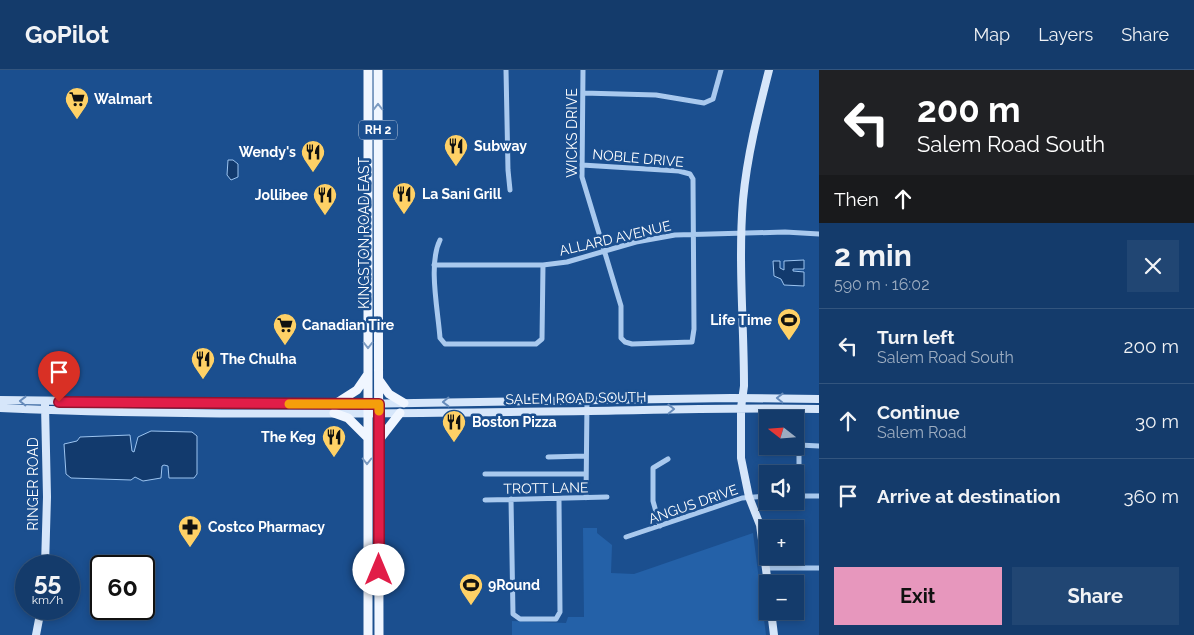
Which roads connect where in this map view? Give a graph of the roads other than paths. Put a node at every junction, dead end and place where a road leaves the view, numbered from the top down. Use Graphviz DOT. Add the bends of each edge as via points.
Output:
graph roads {
  1 [pos="368,70"];
  2 [pos="378,70"];
  3 [pos="506,70"];
  4 [pos="583,70"];
  5 [pos="721,70"];
  6 [pos="769,70"];
  7 [pos="583,94"];
  8 [pos="582,165"];
  9 [pos="510,190"];
  10 [pos="693,234"];
  11 [pos="741,234"];
  12 [pos="819,234"];
  13 [pos="440,240"];
  14 [pos="604,252"];
  15 [pos="434,265"];
  16 [pos="542,265"];
  17 [pos="368,374"];
  18 [pos="379,380"];
  19 [pos="742,398"];
  20 [pos="819,399"];
  21 [pos="0,400"];
  22 [pos="45,401"];
  23 [pos="587,401"];
  24 [pos="404,403"];
  25 [pos="0,408"];
  26 [pos="367,408"];
  27 [pos="379,408"];
  28 [pos="742,408"];
  29 [pos="335,409"];
  30 [pos="819,409"];
  31 [pos="45,410"];
  32 [pos="587,411"];
  33 [pos="400,413"];
  34 [pos="368,437"];
  35 [pos="379,440"];
  36 [pos="819,446"];
  37 [pos="586,456"];
  38 [pos="548,457"];
  39 [pos="668,459"];
  40 [pos="798,465"];
  41 [pos="485,474"];
  42 [pos="586,474"];
  43 [pos="759,496"];
  44 [pos="804,496"];
  45 [pos="819,496"];
  46 [pos="607,497"];
  47 [pos="749,497"];
  48 [pos="586,498"];
  49 [pos="511,499"];
  50 [pos="485,500"];
  51 [pos="559,500"];
  52 [pos="660,526"];
  53 [pos="626,537"];
  54 [pos="45,555"];
  55 [pos="766,568"];
  56 [pos="819,568"];
  57 [pos="767,575"];
  58 [pos="39,620"];
  59 [pos="772,620"];
  60 [pos="36,635"];
  61 [pos="368,635"];
  62 [pos="379,635"];
  63 [pos="774,635"];
  1 -- 17 [label="main road, KINGSTON ROAD EAST / RH 2, one-way"];
  18 -- 2 [label="main road, KINGSTON ROAD EAST / RH 2, one-way"];
  3 -- 9 [label="street"];
  4 -- 7 [label="street, WICKS DRIVE"];
  5 -- 7 [label="street" via="713,99 704,103 656,95"];
  6 -- 11 [label="main road" via="747,166"];
  7 -- 8 [label="street, WICKS DRIVE"];
  8 -- 10 [label="street, NOBLE DRIVE" via="690,174 693,179"];
  8 -- 14 [label="street, WICKS DRIVE" via="585,192"];
  10 -- 11 [label="street, ALLARD AVENUE"];
  10 -- 14 [label="street, ALLARD AVENUE" via="657,237"];
  10 -- 14 [label="street, WICKS DRIVE" via="692,342 632,344 621,338 621,306"];
  11 -- 12 [label="street, ALLARD AVENUE"];
  11 -- 19 [label="main road"];
  13 -- 15 [label="street" via="435,249"];
  14 -- 16 [label="street, ALLARD AVENUE"];
  15 -- 16 [label="street, ALLARD AVENUE"];
  15 -- 16 [label="street" via="440,338 445,344 536,344 542,339"];
  17 -- 26 [label="main road, KINGSTON ROAD EAST / RH 2"];
  17 -- 29 [label="main road" via="357,390"];
  18 -- 24 [label="main road" via="389,394"];
  18 -- 27 [label="main road, KINGSTON ROAD EAST / RH 2"];
  20 -- 19 [label="main road, SALEM ROAD SOUTH, one-way"];
  19 -- 23 [label="main road, SALEM ROAD SOUTH"];
  19 -- 28 [label="main road"];
  22 -- 21 [label="main road, one-way"];
  22 -- 29 [label="main road"];
  22 -- 31 [label="main road, RINGER ROAD"];
  23 -- 24 [label="main road, SALEM ROAD SOUTH, one-way"];
  23 -- 32 [label="street"];
  24 -- 27 [label="main road, SALEM ROAD SOUTH"];
  25 -- 31 [label="main road"];
  26 -- 27 [label="main road, SALEM ROAD SOUTH"];
  26 -- 29 [label="main road, SALEM ROAD SOUTH"];
  26 -- 29 [label="main road, SALEM ROAD SOUTH" via="352,404"];
  26 -- 34 [label="main road, KINGSTON ROAD EAST / RH 2"];
  27 -- 33 [label="main road, SALEM ROAD SOUTH"];
  27 -- 35 [label="main road, KINGSTON ROAD EAST / RH 2"];
  28 -- 30 [label="main road, SALEM ROAD SOUTH"];
  32 -- 28 [label="main road, SALEM ROAD SOUTH, one-way"];
  28 -- 47 [label="main road" via="741,458"];
  29 -- 31 [label="main road"];
  29 -- 34 [label="main road"];
  31 -- 54 [label="main road, RINGER ROAD"];
  32 -- 33 [label="main road, SALEM ROAD SOUTH"];
  32 -- 37 [label="street"];
  33 -- 35 [label="main road"];
  34 -- 61 [label="main road, KINGSTON ROAD EAST / RH 2, one-way"];
  35 -- 62 [label="main road, KINGSTON ROAD EAST / RH 2"];
  36 -- 40 [label="street" via="799,445"];
  37 -- 38 [label="street"];
  37 -- 42 [label="street"];
  39 -- 52 [label="street" via="653,468 653,501"];
  41 -- 42 [label="street"];
  42 -- 48 [label="street"];
  43 -- 47 [label="street, ANGUS DRIVE"];
  44 -- 45 [label="street"];
  46 -- 48 [label="street, TROTT LANE"];
  47 -- 52 [label="street, ANGUS DRIVE"];
  47 -- 55 [label="main road" via="760,525"];
  48 -- 51 [label="street, TROTT LANE"];
  49 -- 50 [label="street, TROTT LANE"];
  49 -- 51 [label="street, TROTT LANE"];
  49 -- 51 [label="street" via="513,614 520,619 556,618 560,612"];
  52 -- 53 [label="street, ANGUS DRIVE"];
  55 -- 56 [label="street"];
  55 -- 57 [label="main road"];
  58 -- 60 [label="main road"];
  59 -- 63 [label="main road"];
}
